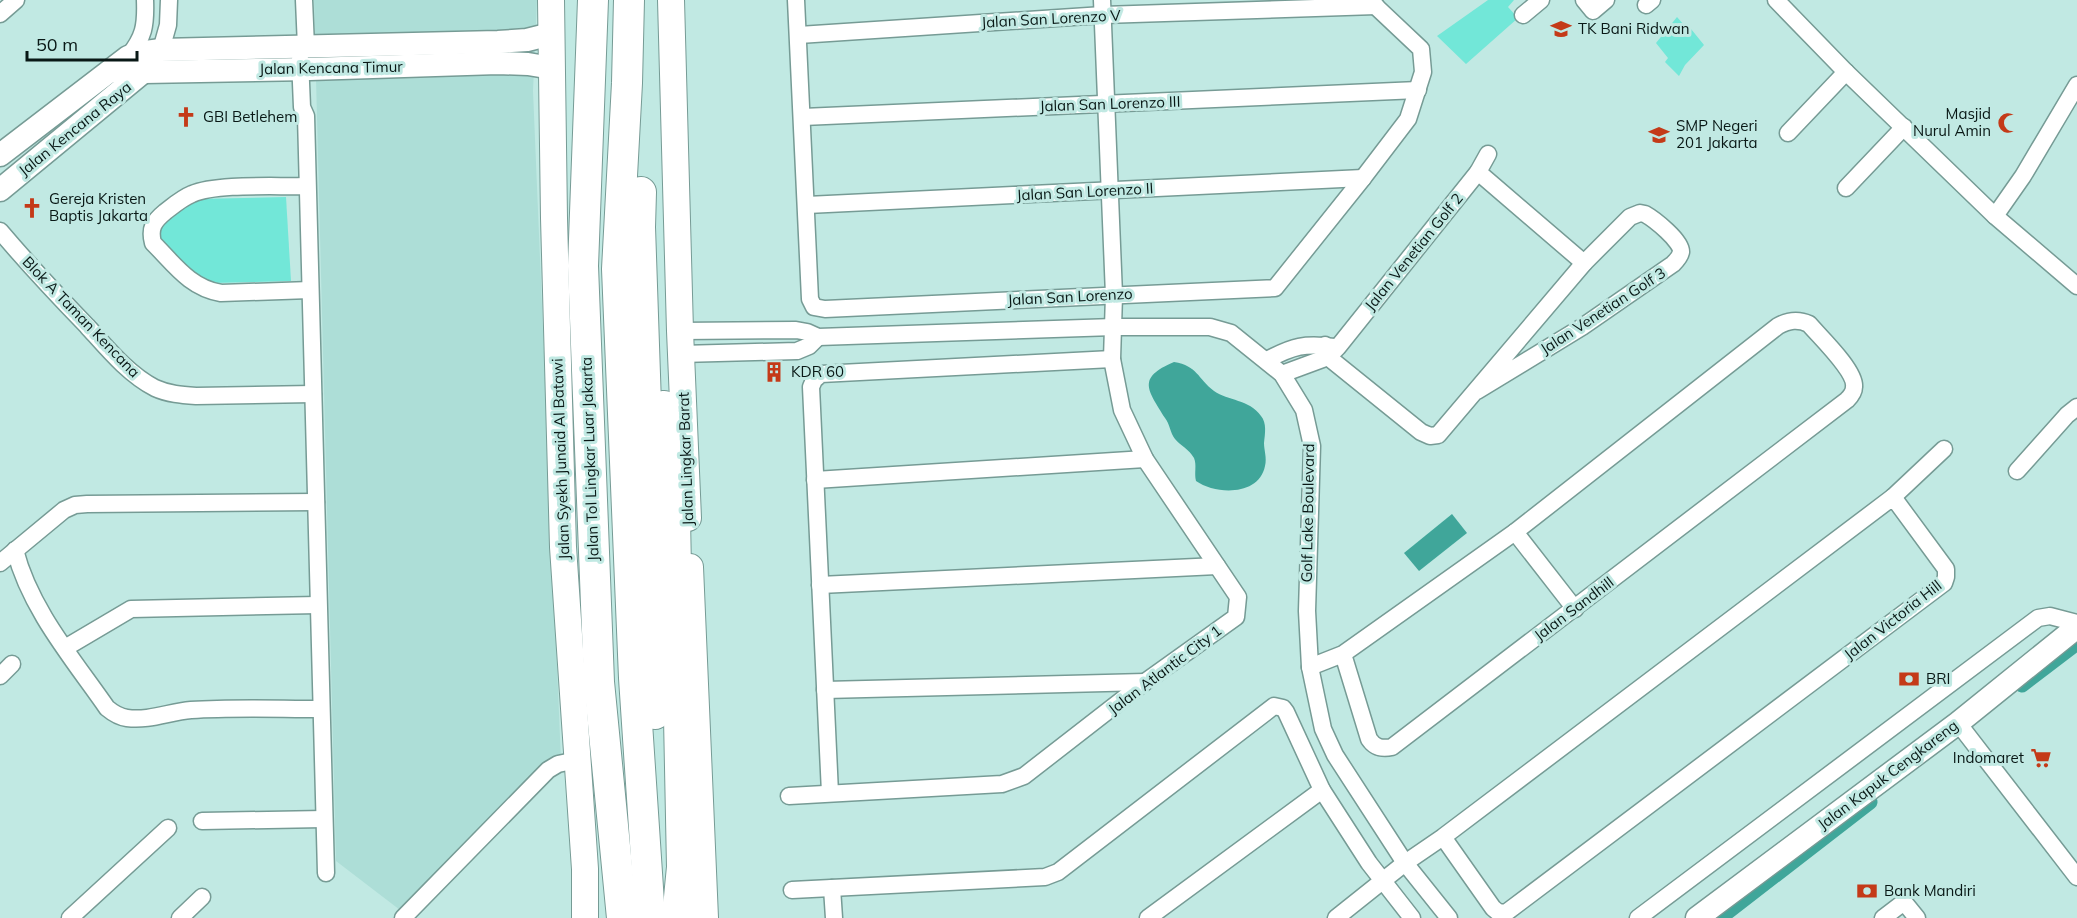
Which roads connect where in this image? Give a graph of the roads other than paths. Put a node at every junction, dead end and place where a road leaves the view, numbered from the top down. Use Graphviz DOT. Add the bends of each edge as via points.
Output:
graph roads {
  1 [pos="16,0"];
  2 [pos="145,0"];
  3 [pos="169,0"];
  4 [pos="304,0"];
  5 [pos="551,0"];
  6 [pos="592,0"];
  7 [pos="629,0"];
  8 [pos="647,0"];
  9 [pos="671,0"];
  10 [pos="796,0"];
  11 [pos="1540,0"];
  12 [pos="1584,0"];
  13 [pos="1606,0"];
  14 [pos="1776,0"];
  15 [pos="1372,3"];
  16 [pos="1102,8"];
  17 [pos="0,14"];
  18 [pos="1523,15"];
  19 [pos="551,34"];
  20 [pos="799,35"];
  21 [pos="161,50"];
  22 [pos="305,56"];
  23 [pos="127,66"];
  24 [pos="552,68"];
  25 [pos="1846,72"];
  26 [pos="2077,86"];
  27 [pos="1418,90"];
  28 [pos="1107,104"];
  29 [pos="803,117"];
  30 [pos="1904,127"];
  31 [pos="1788,133"];
  32 [pos="1488,154"];
  33 [pos="0,155"];
  34 [pos="1478,172"];
  35 [pos="1363,178"];
  36 [pos="307,186"];
  37 [pos="1846,188"];
  38 [pos="0,190"];
  39 [pos="1110,191"];
  40 [pos="807,205"];
  41 [pos="1995,216"];
  42 [pos="640,227"];
  43 [pos="0,231"];
  44 [pos="1584,262"];
  45 [pos="2077,286"];
  46 [pos="310,290"];
  47 [pos="1114,295"];
  48 [pos="1114,327"];
  49 [pos="818,338"];
  50 [pos="681,342"];
  51 [pos="1330,350"];
  52 [pos="1112,358"];
  53 [pos="1267,360"];
  54 [pos="1282,374"];
  55 [pos="1477,391"];
  56 [pos="313,394"];
  57 [pos="2077,407"];
  58 [pos="1944,448"];
  59 [pos="1145,459"];
  60 [pos="2017,471"];
  61 [pos="815,480"];
  62 [pos="1893,497"];
  63 [pos="316,502"];
  64 [pos="1515,532"];
  65 [pos="15,550"];
  66 [pos="0,563"];
  67 [pos="1217,566"];
  68 [pos="820,585"];
  69 [pos="318,605"];
  70 [pos="1575,609"];
  71 [pos="2077,625"];
  72 [pos="65,648"];
  73 [pos="1343,654"];
  74 [pos="1310,668"];
  75 [pos="1145,682"];
  76 [pos="825,690"];
  77 [pos="321,709"];
  78 [pos="1959,724"];
  79 [pos="578,760"];
  80 [pos="1322,790"];
  81 [pos="830,793"];
  82 [pos="789,796"];
  83 [pos="324,819"];
  84 [pos="202,821"];
  85 [pos="168,828"];
  86 [pos="1443,837"];
  87 [pos="1405,863"];
  88 [pos="326,873"];
  89 [pos="2077,878"];
  90 [pos="647,881"];
  91 [pos="1383,882"];
  92 [pos="832,888"];
  93 [pos="792,890"];
  94 [pos="202,897"];
  95 [pos="70,918"];
  96 [pos="180,918"];
  97 [pos="403,918"];
  98 [pos="585,918"];
  99 [pos="622,918"];
  100 [pos="650,918"];
  101 [pos="677,918"];
  102 [pos="705,918"];
  103 [pos="834,918"];
  104 [pos="1148,918"];
  105 [pos="1335,918"];
  106 [pos="1412,918"];
  107 [pos="1449,918"];
  108 [pos="1638,918"];
  109 [pos="1696,918"];
  110 [pos="1883,918"];
  111 [pos="1917,918"];
  1 -- 17 [label="street"];
  2 -- 23 [label="street, Jalan Kencana Raya" via="143,36"];
  3 -- 21 [label="street, Jalan Kencana Raya"];
  4 -- 22 [label="street"];
  5 -- 19 [label="main road, Jalan Syekh Junaid Al Batawi"];
  6 -- 99 [label="highway, Jalan Tol Lingkar Luar Jakarta" via="583,266 599,681"];
  7 -- 90 [label="highway" via="617,269 634,678"];
  8 -- 42 [label="highway"];
  9 -- 50 [label="main road, Jalan Lingkar Barat"];
  10 -- 20 [label="street, Jalan San Lorenzo"];
  11 -- 18 [label="street"];
  12 -- 13 [label="street" via="1593,11"];
  14 -- 25 [label="street"];
  15 -- 16 [label="street, Jalan San Lorenzo V"];
  15 -- 27 [label="street, Jalan San Lorenzo" via="1421,49 1423,72"];
  16 -- 20 [label="street, Jalan San Lorenzo V"];
  16 -- 28 [label="street, Jalan Atlantic City 1"];
  19 -- 22 [label="street, Jalan Kencana Timur" via="527,40"];
  19 -- 24 [label="main road, Jalan Syekh Junaid Al Batawi"];
  20 -- 29 [label="street, Jalan San Lorenzo"];
  21 -- 22 [label="street, Jalan Kencana Timur"];
  21 -- 23 [label="street, Jalan Kencana Raya"];
  22 -- 23 [label="street, Jalan Kencana Timur"];
  22 -- 24 [label="street, Jalan Kencana Timur"];
  22 -- 36 [label="street" via="310,107 306,116"];
  23 -- 33 [label="street, Jalan Kencana Raya"];
  23 -- 38 [label="street, Jalan Kencana Raya"];
  24 -- 79 [label="main road, Jalan Syekh Junaid Al Batawi" via="563,548"];
  25 -- 30 [label="street"];
  25 -- 31 [label="street"];
  26 -- 41 [label="street"];
  27 -- 28 [label="street, Jalan San Lorenzo III"];
  27 -- 35 [label="street, Jalan San Lorenzo" via="1408,118"];
  28 -- 29 [label="street, Jalan San Lorenzo III"];
  28 -- 39 [label="street, Jalan Atlantic City 1"];
  29 -- 40 [label="street, Jalan San Lorenzo"];
  30 -- 37 [label="street"];
  30 -- 41 [label="street"];
  32 -- 34 [label="street, Jalan Venetian Golf 2"];
  34 -- 44 [label="street"];
  34 -- 51 [label="street, Jalan Venetian Golf 2"];
  35 -- 39 [label="street, Jalan San Lorenzo II"];
  35 -- 47 [label="street, Jalan San Lorenzo" via="1275,288"];
  36 -- 46 [label="street"];
  36 -- 46 [label="street" via="194,193 158,218 151,234 153,243 193,283 207,291"];
  39 -- 40 [label="street, Jalan San Lorenzo II"];
  39 -- 47 [label="street, Jalan Atlantic City 1"];
  40 -- 47 [label="street, Jalan San Lorenzo" via="810,299 814,307"];
  41 -- 45 [label="street"];
  42 -- 90 [label="highway" via="654,641 654,826"];
  42 -- 101 [label="highway" via="662,382 675,519 682,867"];
  43 -- 56 [label="street, Blok A Taman Kencana" via="116,357 157,388 195,396"];
  44 -- 55 [label="street, Jalan Venetian Golf 3"];
  44 -- 55 [label="street, Jalan Venetian Golf 3" via="1630,217 1640,213 1649,216 1678,242 1681,252 1673,264 1582,327"];
  46 -- 56 [label="street"];
  47 -- 48 [label="street, Jalan Atlantic City 1"];
  48 -- 49 [label="street, Golf Lake Boulevard"];
  48 -- 52 [label="street, Jalan Atlantic City 1"];
  48 -- 53 [label="street, Golf Lake Boulevard" via="1210,327 1231,333"];
  49 -- 50 [label="street, Golf Lake Boulevard" via="796,330"];
  49 -- 50 [label="street, Golf Lake Boulevard" via="797,351"];
  50 -- 102 [label="main road, Jalan Lingkar Barat"];
  51 -- 53 [label="street" via="1301,345"];
  51 -- 54 [label="street"];
  51 -- 55 [label="street, Jalan Venetian Golf 3" via="1430,436 1438,435"];
  52 -- 59 [label="street, Jalan Atlantic City 1" via="1122,410"];
  52 -- 61 [label="street" via="821,374 812,387"];
  53 -- 54 [label="street, Golf Lake Boulevard"];
  54 -- 74 [label="street, Golf Lake Boulevard" via="1304,410 1312,446 1306,611"];
  56 -- 63 [label="street"];
  57 -- 60 [label="street"];
  58 -- 62 [label="street"];
  59 -- 61 [label="street"];
  59 -- 67 [label="street, Jalan Atlantic City 1"];
  61 -- 68 [label="street"];
  62 -- 86 [label="street"];
  62 -- 86 [label="street, Jalan Victoria Hill" via="1946,569 1944,583 1507,912 1499,913 1493,908"];
  63 -- 65 [label="street" via="81,504 64,510"];
  63 -- 69 [label="street"];
  64 -- 70 [label="street"];
  64 -- 70 [label="street, Jalan Sandhill" via="1786,321 1809,324 1852,374 1854,387 1847,400"];
  64 -- 73 [label="street"];
  65 -- 66 [label="street"];
  65 -- 72 [label="street" via="28,591"];
  67 -- 68 [label="street"];
  67 -- 75 [label="street, Jalan Atlantic City 1" via="1238,597 1236,617"];
  68 -- 76 [label="street"];
  69 -- 72 [label="street" via="131,609"];
  69 -- 77 [label="street"];
  70 -- 73 [label="street, Jalan Sandhill" via="1392,747 1372,745"];
  71 -- 78 [label="street, Jalan Kapuk Cengkareng"];
  71 -- 108 [label="street" via="2050,616 2038,618"];
  72 -- 77 [label="street" via="107,708 124,718 189,711"];
  73 -- 74 [label="street"];
  74 -- 87 [label="street, Golf Lake Boulevard" via="1323,729 1335,755"];
  75 -- 76 [label="street"];
  75 -- 81 [label="street, Jalan Atlantic City 1" via="1046,761 1024,776 1002,784"];
  76 -- 81 [label="street"];
  77 -- 83 [label="street"];
  78 -- 89 [label="street"];
  78 -- 109 [label="street, Jalan Kapuk Cengkareng"];
  79 -- 97 [label="street" via="548,770"];
  79 -- 98 [label="main road, Jalan Syekh Junaid Al Batawi"];
  80 -- 91 [label="street"];
  80 -- 92 [label="street" via="1286,712 1274,705 1058,872 1045,877"];
  80 -- 104 [label="street"];
  81 -- 82 [label="street, Jalan Atlantic City 1"];
  83 -- 84 [label="street"];
  83 -- 88 [label="street"];
  85 -- 95 [label="street"];
  86 -- 87 [label="street"];
  87 -- 91 [label="street"];
  87 -- 107 [label="street, Golf Lake Boulevard"];
  90 -- 100 [label="highway"];
  91 -- 105 [label="street"];
  91 -- 106 [label="street"];
  92 -- 93 [label="street"];
  92 -- 103 [label="street"];
  94 -- 96 [label="street"];
  110 -- 111 [label="street" via="1904,902"];
}
